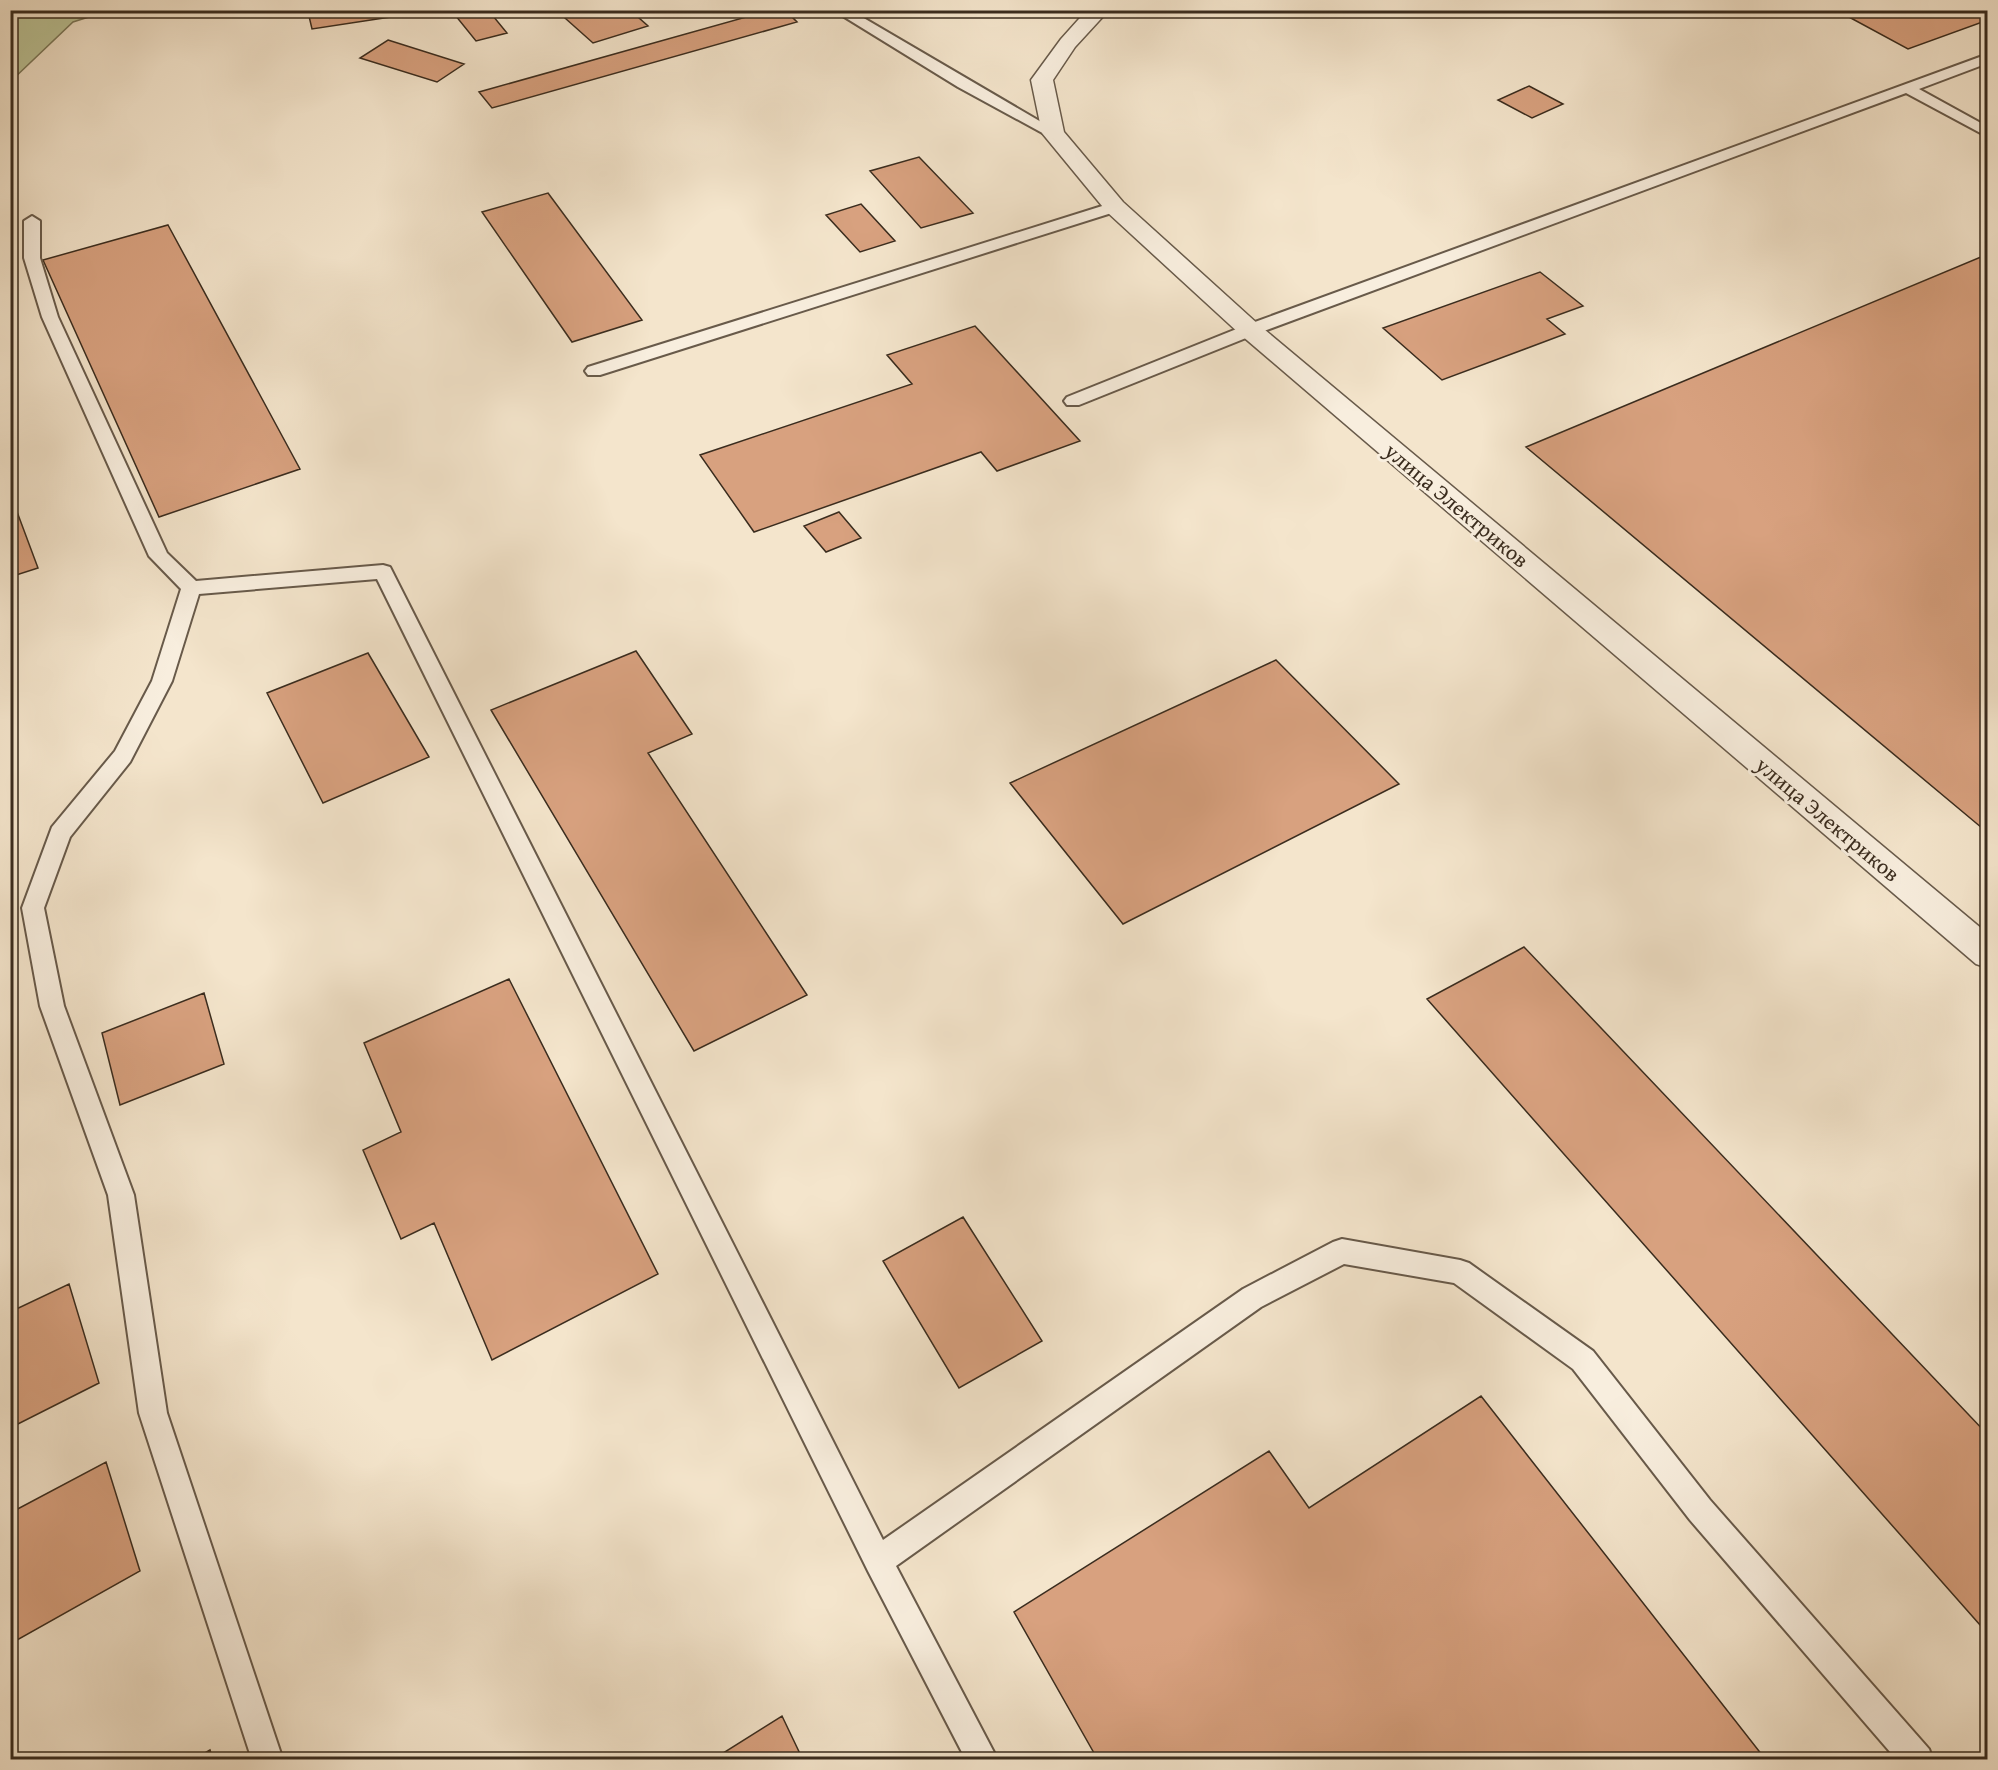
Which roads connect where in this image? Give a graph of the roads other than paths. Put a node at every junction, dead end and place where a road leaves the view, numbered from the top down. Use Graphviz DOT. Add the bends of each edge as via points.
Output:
graph roads {
  1 [pos="839,10"];
  2 [pos="1099,10"];
  3 [pos="1988,58"];
  4 [pos="1907,88"];
  5 [pos="1053,133"];
  6 [pos="1988,134"];
  7 [pos="1115,207"];
  8 [pos="32,221"];
  9 [pos="1250,330"];
  10 [pos="594,371"];
  11 [pos="1073,401"];
  12 [pos="191,588"];
  13 [pos="1988,954"];
  14 [pos="878,1561"];
  15 [pos="268,1760"];
  16 [pos="982,1760"];
  17 [pos="1918,1760"];
  1 -- 5 [label="lane"];
  2 -- 5 [label="street, улица Электриков" via="1068,42 1042,81"];
  3 -- 4 [label="lane"];
  4 -- 6 [label="lane"];
  4 -- 9 [label="lane"];
  5 -- 7 [label="street, улица Электриков"];
  7 -- 9 [label="street, улица Электриков"];
  7 -- 10 [label="lane"];
  8 -- 12 [label="lane" via="32,258 50,316 159,556"];
  9 -- 11 [label="lane"];
  9 -- 13 [label="street, улица Электриков"];
  12 -- 14 [label="lane" via="383,572"];
  12 -- 15 [label="lane" via="162,681 123,756 60,833 33,908 52,1006 120,1195 153,1413"];
  14 -- 16 [label="lane"];
  14 -- 17 [label="lane" via="1252,1298 1342,1251 1460,1272 1583,1360 1700,1510"];
}
